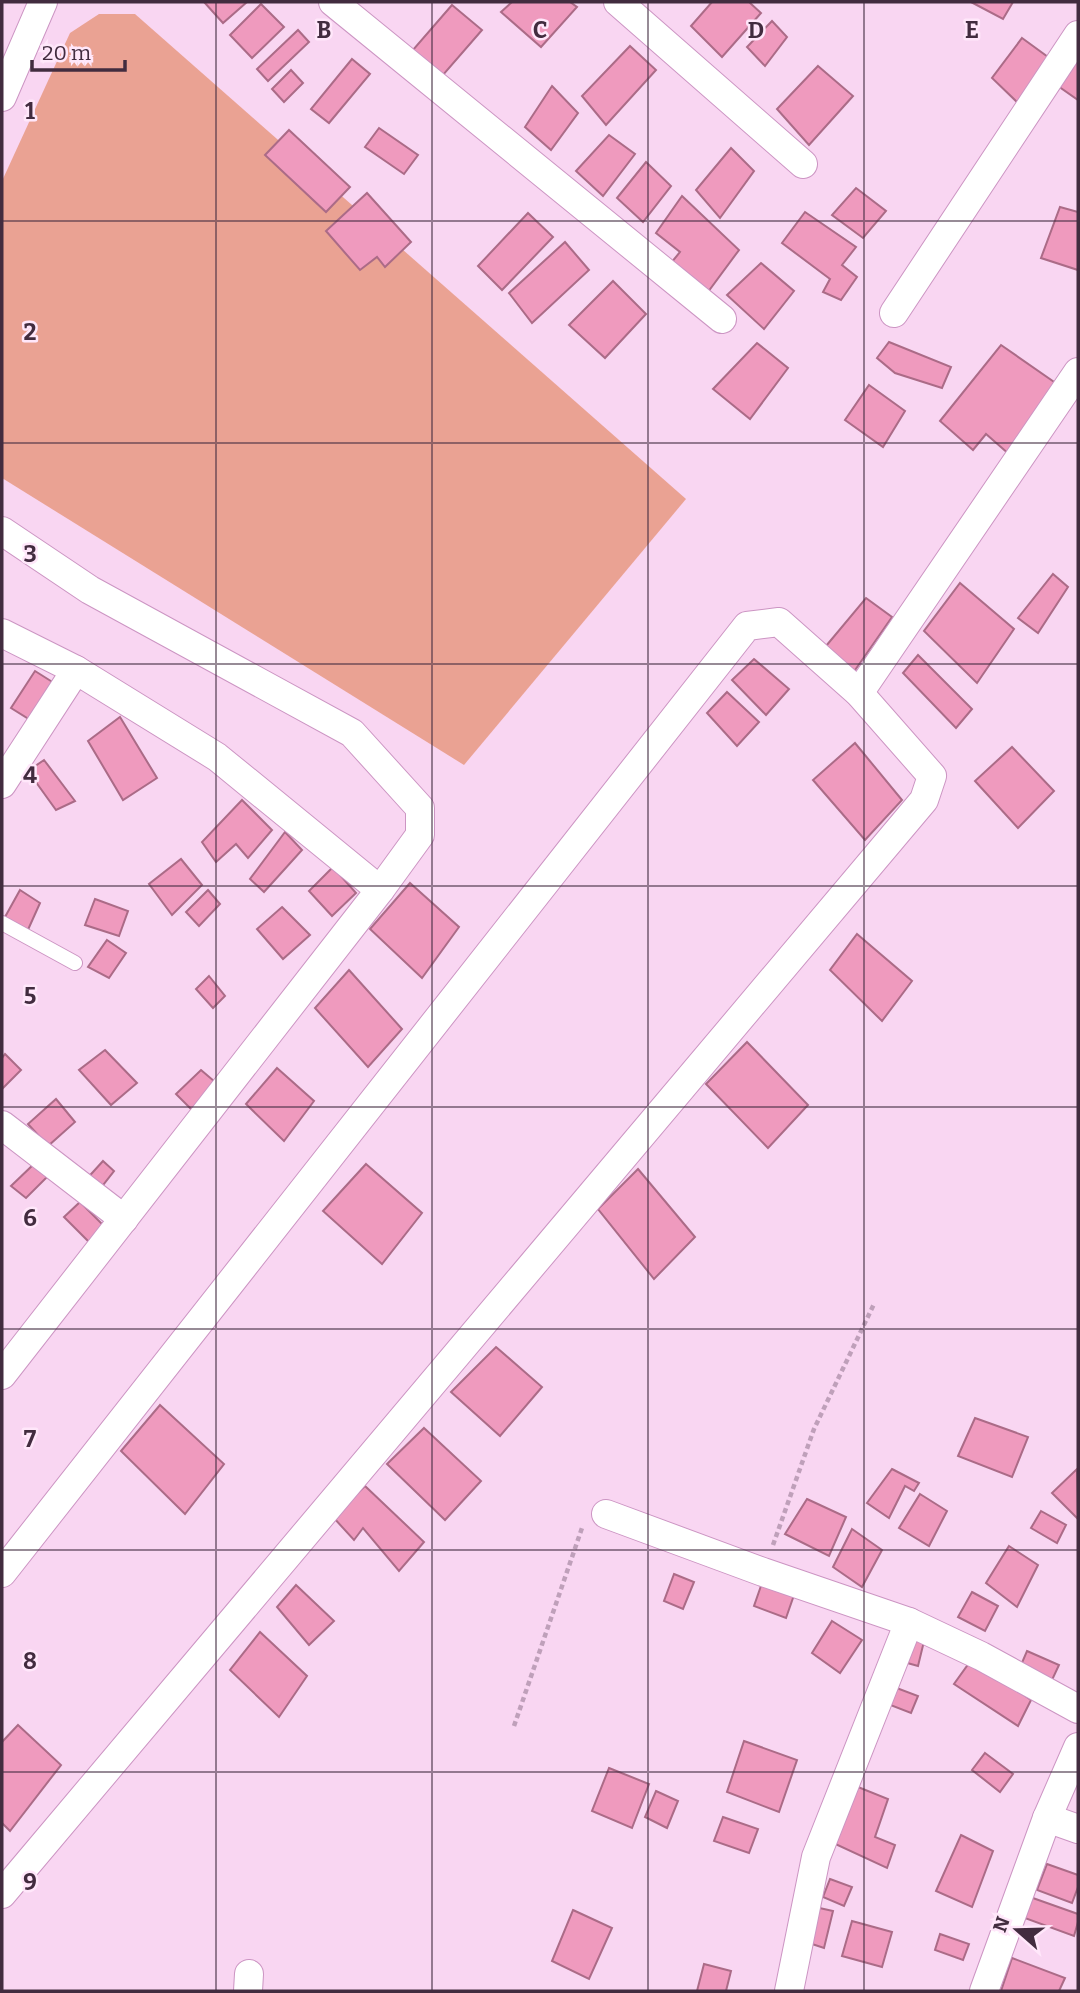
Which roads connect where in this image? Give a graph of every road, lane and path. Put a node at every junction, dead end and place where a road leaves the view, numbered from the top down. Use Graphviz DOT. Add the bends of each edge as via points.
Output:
graph roads {
  1 [pos="43,2"];
  2 [pos="333,2"];
  3 [pos="618,2"];
  4 [pos="1078,34"];
  5 [pos="2,97"];
  6 [pos="803,164"];
  7 [pos="894,313"];
  8 [pos="722,319"];
  9 [pos="1078,372"];
  10 [pos="2,531"];
  11 [pos="7,639"];
  12 [pos="76,670"];
  13 [pos="859,693"];
  14 [pos="2,783"];
  15 [pos="380,890"];
  16 [pos="2,923"];
  17 [pos="75,963"];
  18 [pos="2,1125"];
  19 [pos="124,1219"];
  20 [pos="874,1304"];
  21 [pos="2,1375"];
  22 [pos="606,1514"];
  23 [pos="763,1572"];
  24 [pos="2,1573"];
  25 [pos="909,1622"];
  26 [pos="1078,1709"];
  27 [pos="514,1726"];
  28 [pos="1078,1747"];
  29 [pos="1047,1818"];
  30 [pos="1078,1829"];
  31 [pos="2,1894"];
  32 [pos="789,1991"];
  33 [pos="985,1991"];
  1 -- 5 [label="street"];
  2 -- 8 [label="street"];
  3 -- 6 [label="street"];
  4 -- 7 [label="street"];
  9 -- 13 [label="street"];
  10 -- 15 [label="street" via="90,590 352,733 420,808 419,835"];
  11 -- 12 [label="street"];
  12 -- 14 [label="street"];
  12 -- 15 [label="street" via="217,757"];
  13 -- 24 [label="street" via="779,622 747,626"];
  13 -- 31 [label="street" via="932,776 924,800"];
  15 -- 19 [label="street"];
  16 -- 17 [label="lane"];
  18 -- 19 [label="street"];
  19 -- 21 [label="street"];
  20 -- 23 [label="path" via="814,1429"];
  22 -- 23 [label="street"];
  22 -- 27 [label="path" via="590,1505"];
  23 -- 25 [label="street"];
  25 -- 26 [label="street"];
  25 -- 32 [label="street" via="816,1857"];
  28 -- 29 [label="street"];
  29 -- 30 [label="street"];
  29 -- 33 [label="street"];
}
